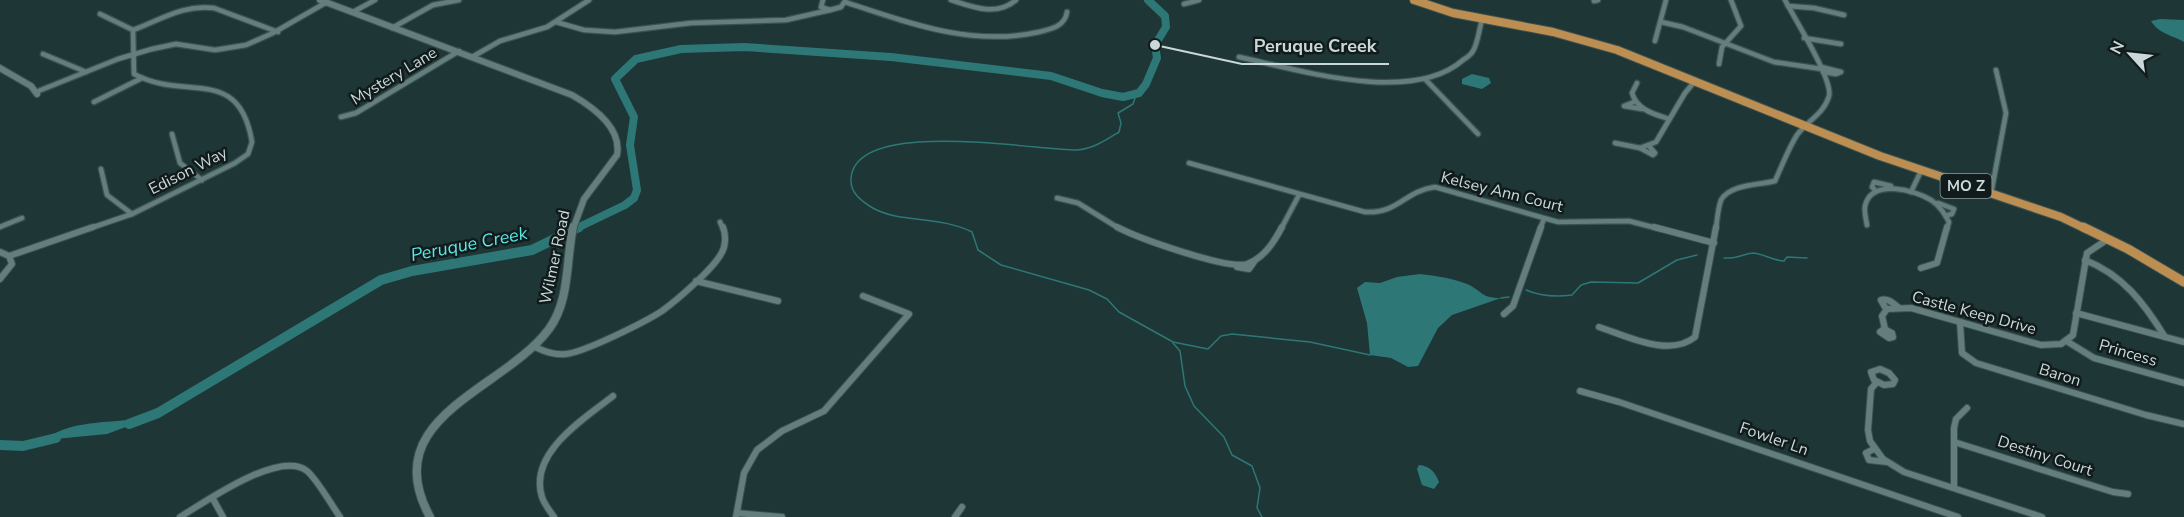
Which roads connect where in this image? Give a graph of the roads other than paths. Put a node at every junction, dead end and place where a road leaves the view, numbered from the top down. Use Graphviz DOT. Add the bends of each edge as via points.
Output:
graph roads {
  1 [pos="375,0"];
  2 [pos="459,0"];
  3 [pos="589,0"];
  4 [pos="951,0"];
  5 [pos="1016,0"];
  6 [pos="1198,0"];
  7 [pos="1414,0"];
  8 [pos="1666,0"];
  9 [pos="1731,0"];
  10 [pos="1785,0"];
  11 [pos="323,1"];
  12 [pos="822,1"];
  13 [pos="845,1"];
  14 [pos="1184,4"];
  15 [pos="862,6"];
  16 [pos="1788,6"];
  17 [pos="841,7"];
  18 [pos="830,10"];
  19 [pos="353,12"];
  20 [pos="1067,12"];
  21 [pos="100,14"];
  22 [pos="1844,15"];
  23 [pos="807,16"];
  24 [pos="1482,20"];
  25 [pos="556,22"];
  26 [pos="1661,22"];
  27 [pos="392,28"];
  28 [pos="133,30"];
  29 [pos="278,32"];
  30 [pos="1804,38"];
  31 [pos="1655,41"];
  32 [pos="1725,44"];
  33 [pos="1841,44"];
  34 [pos="459,51"];
  35 [pos="43,54"];
  36 [pos="133,54"];
  37 [pos="472,57"];
  38 [pos="1239,57"];
  39 [pos="1719,64"];
  40 [pos="0,68"];
  41 [pos="1822,70"];
  42 [pos="1996,70"];
  43 [pos="86,72"];
  44 [pos="142,78"];
  45 [pos="1425,79"];
  46 [pos="1695,81"];
  47 [pos="1637,83"];
  48 [pos="36,93"];
  49 [pos="94,102"];
  50 [pos="1634,102"];
  51 [pos="1643,109"];
  52 [pos="341,117"];
  53 [pos="1669,119"];
  54 [pos="1805,125"];
  55 [pos="172,134"];
  56 [pos="1478,134"];
  57 [pos="1615,143"];
  58 [pos="1649,146"];
  59 [pos="1640,148"];
  60 [pos="1189,163"];
  61 [pos="100,169"];
  62 [pos="1921,171"];
  63 [pos="202,180"];
  64 [pos="1911,192"];
  65 [pos="1991,194"];
  66 [pos="1299,195"];
  67 [pos="1057,198"];
  68 [pos="132,214"];
  69 [pos="22,218"];
  70 [pos="1544,219"];
  71 [pos="720,222"];
  72 [pos="1867,225"];
  73 [pos="0,227"];
  74 [pos="572,227"];
  75 [pos="2108,239"];
  76 [pos="1714,243"];
  77 [pos="569,244"];
  78 [pos="0,252"];
  79 [pos="9,256"];
  80 [pos="2085,260"];
  81 [pos="1921,268"];
  82 [pos="0,279"];
  83 [pos="696,281"];
  84 [pos="2184,282"];
  85 [pos="862,296"];
  86 [pos="778,301"];
  87 [pos="1898,307"];
  88 [pos="1886,309"];
  89 [pos="2076,313"];
  90 [pos="1504,314"];
  91 [pos="1960,322"];
  92 [pos="1599,327"];
  93 [pos="1885,329"];
  94 [pos="2165,337"];
  95 [pos="2068,342"];
  96 [pos="2184,342"];
  97 [pos="535,347"];
  98 [pos="1877,382"];
  99 [pos="2184,383"];
  100 [pos="1580,391"];
  101 [pos="614,396"];
  102 [pos="1967,408"];
  103 [pos="2184,423"];
  104 [pos="1954,442"];
  105 [pos="1874,449"];
  106 [pos="1887,462"];
  107 [pos="1954,488"];
  108 [pos="2128,494"];
  109 [pos="213,499"];
  110 [pos="962,507"];
  111 [pos="737,515"];
  112 [pos="180,517"];
  113 [pos="223,517"];
  114 [pos="340,517"];
  115 [pos="430,517"];
  116 [pos="554,517"];
  117 [pos="782,517"];
  118 [pos="955,517"];
  119 [pos="1958,517"];
  120 [pos="2042,517"];
  1 -- 19 [label="street"];
  2 -- 27 [label="street" via="433,5"];
  3 -- 25 [label="street"];
  4 -- 5 [label="street" via="995,10"];
  6 -- 14 [label="street"];
  7 -- 24 [label="main road, MO Z"];
  8 -- 26 [label="street"];
  9 -- 32 [label="street" via="1741,26"];
  10 -- 16 [label="street"];
  11 -- 19 [label="street, Wilmer Road"];
  11 -- 29 [label="street"];
  12 -- 18 [label="street"];
  12 -- 23 [label="street"];
  13 -- 15 [label="street"];
  13 -- 17 [label="street"];
  15 -- 17 [label="street"];
  15 -- 20 [label="street" via="943,34 976,39 1038,32 1062,23"];
  16 -- 22 [label="street"];
  16 -- 30 [label="street"];
  17 -- 18 [label="street"];
  18 -- 23 [label="street"];
  19 -- 27 [label="street, Wilmer Road"];
  21 -- 28 [label="street"];
  23 -- 25 [label="street" via="615,32 584,30"];
  24 -- 45 [label="street" via="1473,54 1455,67"];
  24 -- 46 [label="main road, MO Z" via="1596,42"];
  25 -- 37 [label="street" via="500,41"];
  26 -- 31 [label="street"];
  26 -- 32 [label="street"];
  27 -- 34 [label="street, Wilmer Road"];
  28 -- 29 [label="street" via="201,6"];
  28 -- 36 [label="street"];
  29 -- 36 [label="street" via="232,48 212,50 184,44"];
  30 -- 33 [label="street"];
  30 -- 41 [label="street"];
  32 -- 39 [label="street"];
  32 -- 41 [label="street" via="1774,62"];
  34 -- 37 [label="street, Wilmer Road"];
  34 -- 52 [label="street, Mystery Lane" via="359,112"];
  35 -- 43 [label="street"];
  36 -- 43 [label="street"];
  36 -- 44 [label="street" via="132,70"];
  37 -- 74 [label="street, Wilmer Road" via="576,97 594,110 611,132 618,152 584,198"];
  38 -- 45 [label="street" via="1366,82"];
  40 -- 48 [label="street"];
  41 -- 54 [label="street" via="1829,87 1827,102"];
  42 -- 65 [label="street" via="2006,113"];
  43 -- 48 [label="street"];
  44 -- 49 [label="street"];
  44 -- 63 [label="street, Edison Way" via="173,87 218,91 232,98 241,111 253,147 241,159"];
  45 -- 56 [label="street"];
  46 -- 53 [label="street"];
  46 -- 54 [label="main road, MO Z"];
  47 -- 50 [label="street" via="1632,93"];
  50 -- 51 [label="street"];
  50 -- 51 [label="street" via="1624,106"];
  51 -- 53 [label="street"];
  53 -- 58 [label="street" via="1656,142"];
  54 -- 62 [label="main road, MO Z"];
  54 -- 76 [label="street" via="1775,181 1739,188 1721,201"];
  55 -- 63 [label="street" via="180,163"];
  57 -- 59 [label="street"];
  58 -- 59 [label="street"];
  58 -- 59 [label="street" via="1653,155"];
  60 -- 66 [label="street, Kelsey Ann Court"];
  61 -- 68 [label="street" via="107,195"];
  62 -- 64 [label="street"];
  62 -- 65 [label="main road, MO Z"];
  63 -- 68 [label="street, Edison Way"];
  64 -- 72 [label="street" via="1895,188 1875,190 1868,196 1863,212"];
  64 -- 81 [label="street" via="1936,203 1948,215 1949,222 1937,263"];
  65 -- 75 [label="main road, MO Z"];
  66 -- 67 [label="street" via="1271,244 1244,270 1136,236 1116,228 1083,203"];
  66 -- 70 [label="street, Kelsey Ann Court" via="1373,213 1394,210 1418,188 1435,187"];
  68 -- 79 [label="street, Edison Way"];
  69 -- 73 [label="street"];
  70 -- 76 [label="street, Kelsey Ann Court" via="1575,223 1629,221"];
  70 -- 90 [label="street" via="1513,306"];
  71 -- 83 [label="street" via="726,235 722,252"];
  74 -- 77 [label="street, Wilmer Road"];
  75 -- 80 [label="street" via="2087,253"];
  75 -- 84 [label="main road, MO Z"];
  76 -- 92 [label="street" via="1697,331 1691,342 1664,346"];
  77 -- 97 [label="street, Wilmer Road" via="558,314"];
  78 -- 79 [label="street"];
  79 -- 82 [label="street" via="11,266"];
  80 -- 89 [label="street"];
  80 -- 94 [label="street" via="2100,264 2123,280 2142,300"];
  83 -- 86 [label="street"];
  83 -- 97 [label="street" via="661,311 588,348 557,355"];
  85 -- 111 [label="street" via="909,314 824,411 782,431 757,450 744,473"];
  87 -- 88 [label="street, Castle Keep Drive"];
  87 -- 88 [label="street, Castle Keep Drive" via="1883,299"];
  87 -- 91 [label="street, Castle Keep Drive"];
  88 -- 93 [label="street, Castle Keep Drive" via="1882,316"];
  89 -- 94 [label="street"];
  89 -- 95 [label="street"];
  91 -- 95 [label="street, Castle Keep Drive" via="2046,346"];
  91 -- 103 [label="street, Baron" via="1962,353 1976,363"];
  94 -- 96 [label="street"];
  95 -- 99 [label="street, Princess" via="2094,358"];
  97 -- 115 [label="street, Wilmer Road" via="463,396 434,425 414,477"];
  98 -- 105 [label="street" via="1871,389 1868,430"];
  100 -- 119 [label="street, Fowler Ln"];
  101 -- 116 [label="street" via="565,435 546,458 540,490"];
  102 -- 104 [label="street" via="1956,419"];
  104 -- 107 [label="street"];
  104 -- 108 [label="street, Destiny Court"];
  105 -- 106 [label="street"];
  105 -- 106 [label="street" via="1866,453 1869,460"];
  106 -- 107 [label="street" via="1904,472"];
  107 -- 120 [label="street"];
  109 -- 112 [label="street"];
  109 -- 113 [label="street"];
  109 -- 114 [label="street" via="262,472 294,466 309,474"];
  110 -- 118 [label="street"];
  111 -- 117 [label="street"];
}
